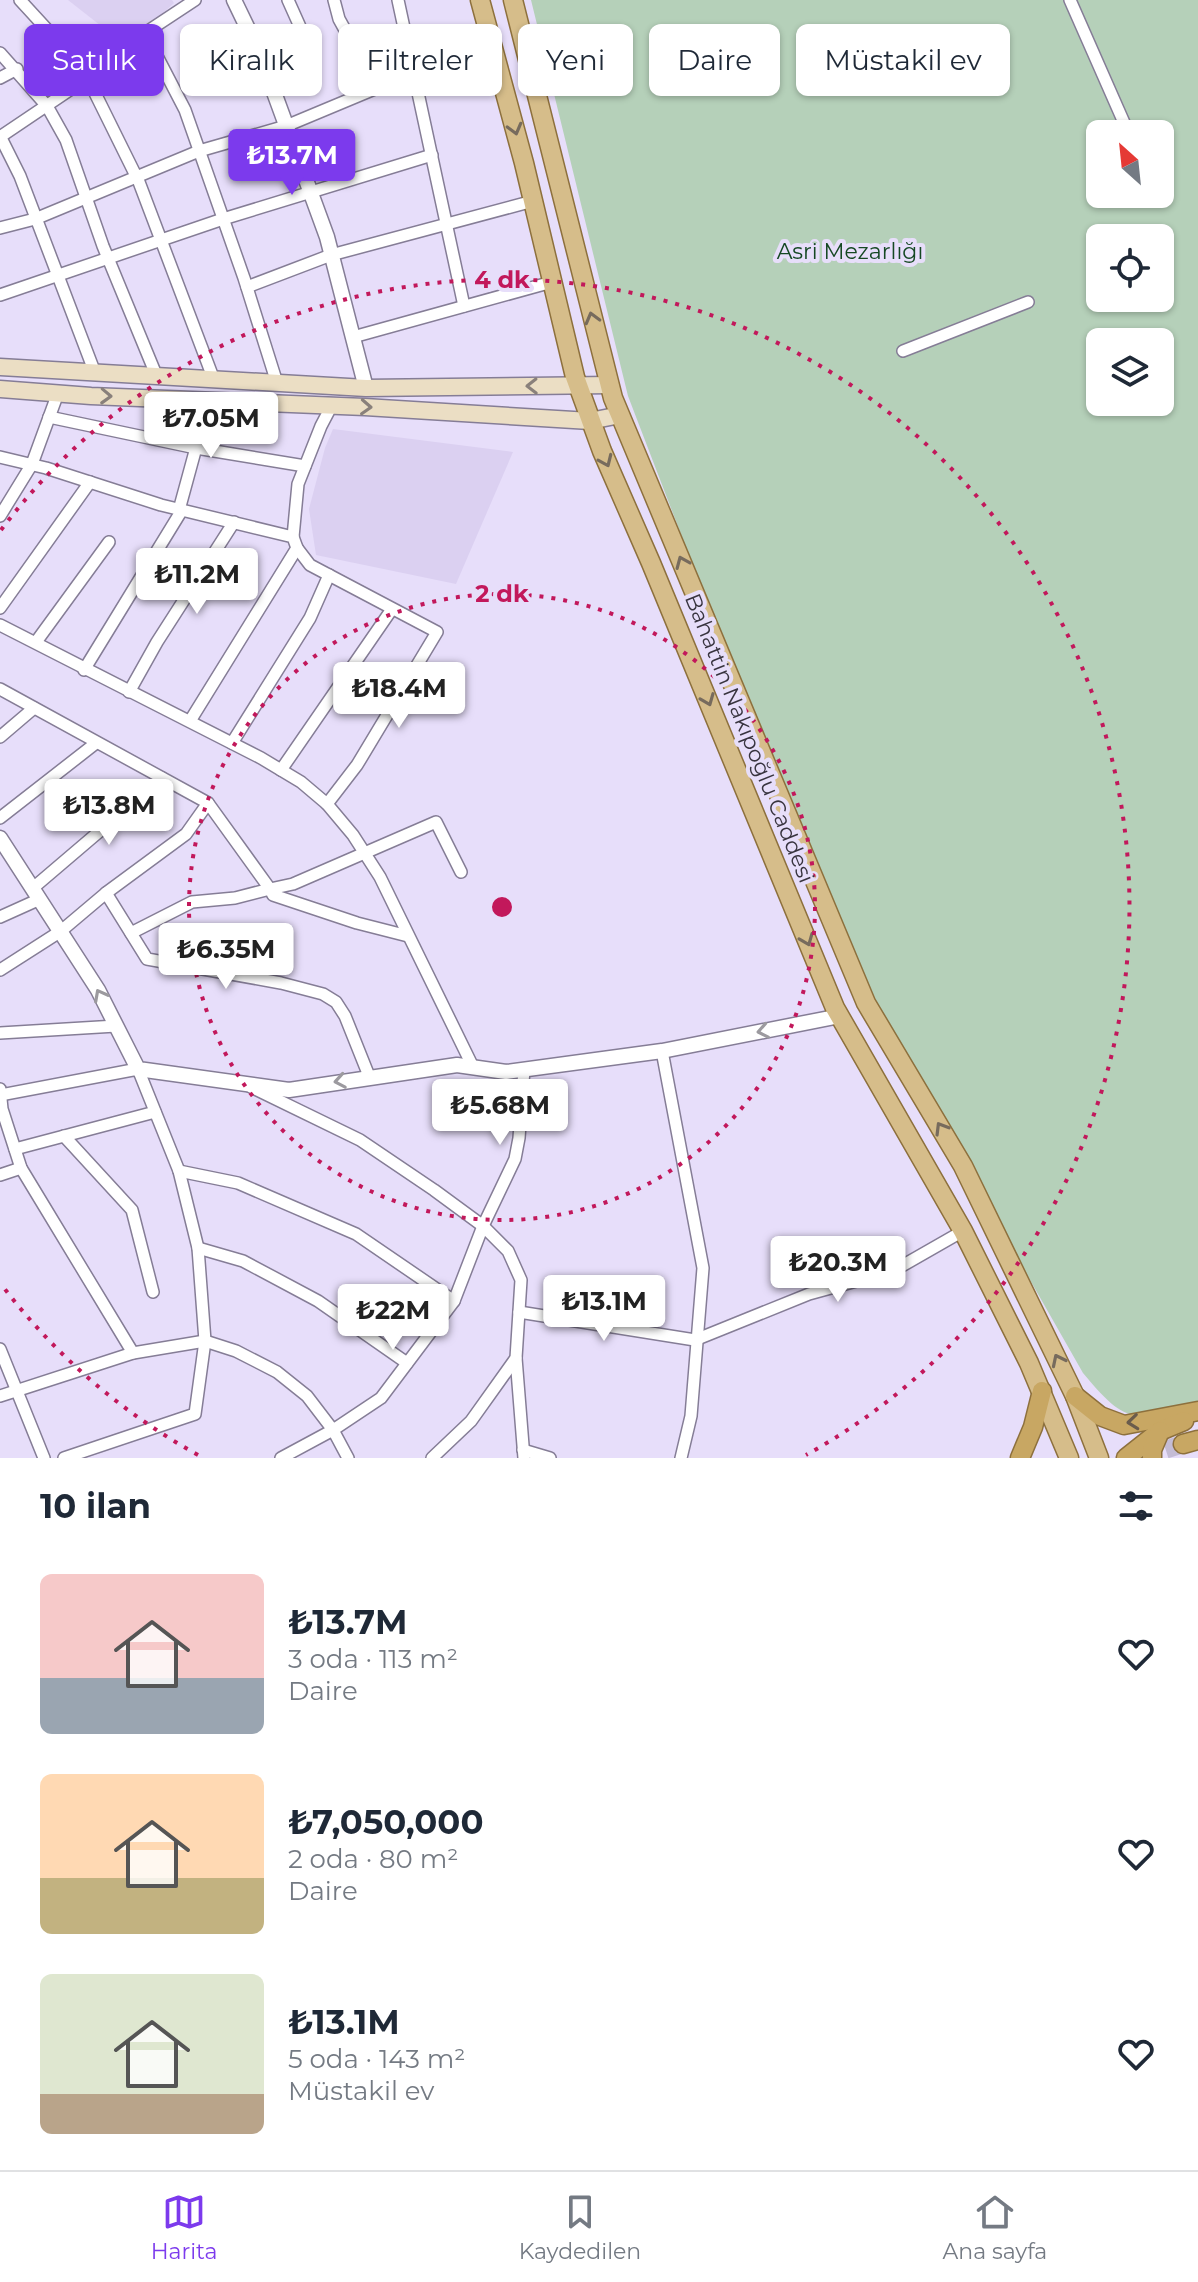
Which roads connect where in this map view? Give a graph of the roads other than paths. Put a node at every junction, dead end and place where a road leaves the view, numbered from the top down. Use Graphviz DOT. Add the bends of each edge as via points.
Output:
graph roads {
  1 [pos="20,0"];
  2 [pos="195,0"];
  3 [pos="234,0"];
  4 [pos="288,0"];
  5 [pos="334,0"];
  6 [pos="398,0"];
  7 [pos="480,0"];
  8 [pos="513,0"];
  9 [pos="1070,0"];
  10 [pos="179,4"];
  11 [pos="42,24"];
  12 [pos="156,24"];
  13 [pos="299,24"];
  14 [pos="342,24"];
  15 [pos="403,24"];
  16 [pos="0,53"];
  17 [pos="17,69"];
  18 [pos="164,70"];
  19 [pos="0,78"];
  20 [pos="61,96"];
  21 [pos="96,96"];
  22 [pos="358,96"];
  23 [pos="418,96"];
  24 [pos="47,106"];
  25 [pos="1123,120"];
  26 [pos="286,126"];
  27 [pos="0,137"];
  28 [pos="199,151"];
  29 [pos="432,155"];
  30 [pos="137,178"];
  31 [pos="310,192"];
  32 [pos="85,199"];
  33 [pos="533,201"];
  34 [pos="35,219"];
  35 [pos="223,219"];
  36 [pos="445,225"];
  37 [pos="0,228"];
  38 [pos="161,239"];
  39 [pos="331,255"];
  40 [pos="108,260"];
  41 [pos="58,277"];
  42 [pos="552,282"];
  43 [pos="247,287"];
  44 [pos="0,295"];
  45 [pos="1028,302"];
  46 [pos="464,306"];
  47 [pos="353,337"];
  48 [pos="903,351"];
  49 [pos="0,367"];
  50 [pos="95,373"];
  51 [pos="157,377"];
  52 [pos="214,380"];
  53 [pos="277,383"];
  54 [pos="578,385"];
  55 [pos="610,385"];
  56 [pos="366,388"];
  57 [pos="0,389"];
  58 [pos="58,393"];
  59 [pos="209,400"];
  60 [pos="332,405"];
  61 [pos="620,415"];
  62 [pos="49,417"];
  63 [pos="590,421"];
  64 [pos="196,448"];
  65 [pos="0,457"];
  66 [pos="32,464"];
  67 [pos="305,466"];
  68 [pos="90,482"];
  69 [pos="181,510"];
  70 [pos="0,516"];
  71 [pos="234,522"];
  72 [pos="109,542"];
  73 [pos="295,542"];
  74 [pos="329,575"];
  75 [pos="0,608"];
  76 [pos="392,609"];
  77 [pos="0,625"];
  78 [pos="36,642"];
  79 [pos="84,670"];
  80 [pos="0,689"];
  81 [pos="129,692"];
  82 [pos="34,708"];
  83 [pos="190,721"];
  84 [pos="0,737"];
  85 [pos="96,743"];
  86 [pos="232,743"];
  87 [pos="281,770"];
  88 [pos="162,778"];
  89 [pos="208,803"];
  90 [pos="327,804"];
  91 [pos="0,818"];
  92 [pos="2,846"];
  93 [pos="366,855"];
  94 [pos="461,872"];
  95 [pos="270,889"];
  96 [pos="106,893"];
  97 [pos="36,894"];
  98 [pos="0,917"];
  99 [pos="61,931"];
  100 [pos="131,933"];
  101 [pos="408,936"];
  102 [pos="0,970"];
  103 [pos="840,1016"];
  104 [pos="116,1026"];
  105 [pos="0,1033"];
  106 [pos="662,1051"];
  107 [pos="473,1067"];
  108 [pos="138,1069"];
  109 [pos="524,1069"];
  110 [pos="369,1076"];
  111 [pos="243,1084"];
  112 [pos="0,1092"];
  113 [pos="155,1112"];
  114 [pos="64,1136"];
  115 [pos="15,1149"];
  116 [pos="21,1168"];
  117 [pos="179,1171"];
  118 [pos="0,1175"];
  119 [pos="483,1226"];
  120 [pos="963,1231"];
  121 [pos="198,1248"];
  122 [pos="153,1292"];
  123 [pos="454,1301"];
  124 [pos="519,1312"];
  125 [pos="695,1340"];
  126 [pos="205,1341"];
  127 [pos="0,1349"];
  128 [pos="133,1353"];
  129 [pos="516,1358"];
  130 [pos="407,1363"];
  131 [pos="19,1390"];
  132 [pos="1042,1391"];
  133 [pos="0,1396"];
  134 [pos="1075,1396"];
  135 [pos="1198,1413"];
  136 [pos="333,1430"];
  137 [pos="1160,1431"];
  138 [pos="523,1454"];
  139 [pos="44,1458"];
  140 [pos="64,1458"];
  141 [pos="281,1458"];
  142 [pos="348,1458"];
  143 [pos="432,1458"];
  144 [pos="550,1458"];
  145 [pos="681,1458"];
  146 [pos="1020,1458"];
  147 [pos="1069,1458"];
  148 [pos="1099,1458"];
  149 [pos="1126,1458"];
  150 [pos="1152,1458"];
  1 -- 11 [label="street"];
  2 -- 10 [label="street"];
  3 -- 26 [label="street"];
  4 -- 13 [label="street"];
  5 -- 14 [label="street"];
  6 -- 15 [label="street"];
  7 -- 33 [label="main road, Bahattin Nakıpoğlu Caddesi, one-way"];
  55 -- 8 [label="main road, Bahattin Nakıpoğlu Caddesi, one-way"];
  9 -- 25 [label="street"];
  10 -- 12 [label="street"];
  16 -- 17 [label="street"];
  17 -- 19 [label="street"];
  17 -- 24 [label="street"];
  18 -- 28 [label="street"];
  20 -- 24 [label="street"];
  21 -- 30 [label="street"];
  22 -- 26 [label="street"];
  23 -- 29 [label="street"];
  24 -- 27 [label="street"];
  24 -- 32 [label="street" via="66,140"];
  26 -- 28 [label="street"];
  26 -- 31 [label="street"];
  27 -- 34 [label="street"];
  28 -- 30 [label="street"];
  28 -- 35 [label="street"];
  29 -- 31 [label="street"];
  29 -- 36 [label="street"];
  30 -- 32 [label="street"];
  30 -- 38 [label="street"];
  31 -- 35 [label="street"];
  31 -- 39 [label="street"];
  32 -- 34 [label="street"];
  32 -- 40 [label="street"];
  33 -- 36 [label="street"];
  33 -- 42 [label="main road, Bahattin Nakıpoğlu Caddesi"];
  34 -- 37 [label="street"];
  34 -- 41 [label="street"];
  35 -- 38 [label="street"];
  35 -- 43 [label="street"];
  36 -- 39 [label="street"];
  36 -- 46 [label="street"];
  38 -- 40 [label="street"];
  38 -- 52 [label="street"];
  39 -- 43 [label="street"];
  39 -- 47 [label="street"];
  40 -- 41 [label="street"];
  40 -- 51 [label="street"];
  41 -- 44 [label="street"];
  41 -- 50 [label="street"];
  42 -- 46 [label="street"];
  42 -- 54 [label="main road, Bahattin Nakıpoğlu Caddesi"];
  43 -- 53 [label="street"];
  45 -- 48 [label="street"];
  46 -- 47 [label="street"];
  47 -- 56 [label="street"];
  49 -- 50 [label="main road"];
  50 -- 51 [label="main road"];
  51 -- 52 [label="main road"];
  52 -- 53 [label="main road"];
  53 -- 56 [label="main road"];
  54 -- 55 [label="main road"];
  54 -- 56 [label="main road, one-way"];
  54 -- 63 [label="main road, Bahattin Nakıpoğlu Caddesi"];
  55 -- 61 [label="main road, Bahattin Nakıpoğlu Caddesi"];
  57 -- 58 [label="main road"];
  58 -- 59 [label="main road, one-way"];
  58 -- 62 [label="street"];
  59 -- 60 [label="main road"];
  59 -- 64 [label="street"];
  60 -- 63 [label="main road, one-way"];
  60 -- 67 [label="street"];
  61 -- 63 [label="main road"];
  134 -- 61 [label="main road, Bahattin Nakıpoğlu Caddesi, one-way" via="963,1166 866,1003"];
  62 -- 64 [label="street"];
  62 -- 66 [label="street"];
  63 -- 103 [label="main road, Bahattin Nakıpoğlu Caddesi, one-way"];
  64 -- 67 [label="street"];
  64 -- 69 [label="street"];
  65 -- 66 [label="street"];
  66 -- 68 [label="street"];
  66 -- 70 [label="street"];
  67 -- 73 [label="street" via="298,484"];
  68 -- 69 [label="street"];
  68 -- 75 [label="street"];
  69 -- 71 [label="street"];
  69 -- 79 [label="street"];
  71 -- 73 [label="street"];
  71 -- 81 [label="street"];
  72 -- 78 [label="street"];
  73 -- 74 [label="street" via="310,565"];
  73 -- 83 [label="street"];
  74 -- 76 [label="street"];
  74 -- 86 [label="street" via="310,618"];
  76 -- 87 [label="street"];
  76 -- 90 [label="street" via="437,632 357,765"];
  77 -- 78 [label="street"];
  78 -- 79 [label="street"];
  79 -- 81 [label="street"];
  80 -- 82 [label="street"];
  81 -- 83 [label="street"];
  82 -- 84 [label="street"];
  82 -- 85 [label="street"];
  83 -- 86 [label="street"];
  85 -- 88 [label="street"];
  85 -- 91 [label="street"];
  86 -- 87 [label="street"];
  87 -- 90 [label="street"];
  88 -- 89 [label="street"];
  88 -- 97 [label="street"];
  89 -- 95 [label="street"];
  89 -- 96 [label="street" via="186,834"];
  90 -- 93 [label="street"];
  92 -- 97 [label="street"];
  93 -- 94 [label="street" via="436,822"];
  93 -- 95 [label="street"];
  93 -- 101 [label="street"];
  95 -- 100 [label="street" via="192,902"];
  95 -- 101 [label="street" via="299,906"];
  96 -- 99 [label="street"];
  96 -- 100 [label="street"];
  97 -- 98 [label="street"];
  97 -- 99 [label="street"];
  99 -- 102 [label="street"];
  104 -- 99 [label="street, one-way"];
  100 -- 110 [label="street" via="153,962 323,994 345,1016"];
  101 -- 107 [label="street"];
  103 -- 106 [label="street, one-way"];
  103 -- 120 [label="main road, Bahattin Nakıpoğlu Caddesi"];
  104 -- 105 [label="street"];
  104 -- 108 [label="street"];
  106 -- 109 [label="street"];
  106 -- 125 [label="street" via="703,1268"];
  107 -- 109 [label="street"];
  107 -- 110 [label="street"];
  108 -- 111 [label="street"];
  108 -- 112 [label="street"];
  108 -- 113 [label="street"];
  109 -- 119 [label="street" via="515,1159"];
  110 -- 111 [label="street, one-way" via="289,1090"];
  111 -- 119 [label="street" via="360,1140"];
  112 -- 115 [label="street"];
  113 -- 114 [label="street"];
  113 -- 117 [label="street"];
  114 -- 115 [label="street"];
  114 -- 122 [label="street" via="132,1210"];
  115 -- 116 [label="street"];
  116 -- 118 [label="street"];
  116 -- 128 [label="street"];
  117 -- 121 [label="street"];
  117 -- 123 [label="street" via="238,1183 356,1234"];
  119 -- 123 [label="street"];
  119 -- 124 [label="street" via="508,1251 521,1280"];
  120 -- 125 [label="street" via="893,1271 809,1294"];
  120 -- 132 [label="main road, Bahattin Nakıpoğlu Caddesi"];
  121 -- 126 [label="street"];
  121 -- 130 [label="street" via="243,1261 318,1301"];
  123 -- 130 [label="street"];
  124 -- 125 [label="street"];
  124 -- 129 [label="street"];
  125 -- 145 [label="street" via="691,1416"];
  126 -- 128 [label="street"];
  126 -- 136 [label="street" via="277,1372 307,1396"];
  126 -- 140 [label="street" via="195,1414"];
  127 -- 131 [label="street"];
  128 -- 131 [label="street"];
  129 -- 138 [label="street"];
  129 -- 143 [label="street" via="471,1421"];
  130 -- 136 [label="street" via="381,1398"];
  131 -- 133 [label="street"];
  131 -- 139 [label="street"];
  132 -- 146 [label="highway"];
  132 -- 147 [label="main road, Bahattin Nakıpoğlu Caddesi"];
  135 -- 134 [label="highway, one-way" via="1124,1425 1100,1416"];
  134 -- 148 [label="main road, Bahattin Nakıpoğlu Caddesi"];
  135 -- 137 [label="highway"];
  136 -- 141 [label="street"];
  136 -- 142 [label="street"];
  137 -- 149 [label="highway"];
  137 -- 150 [label="highway"];
  138 -- 144 [label="street"];
}
